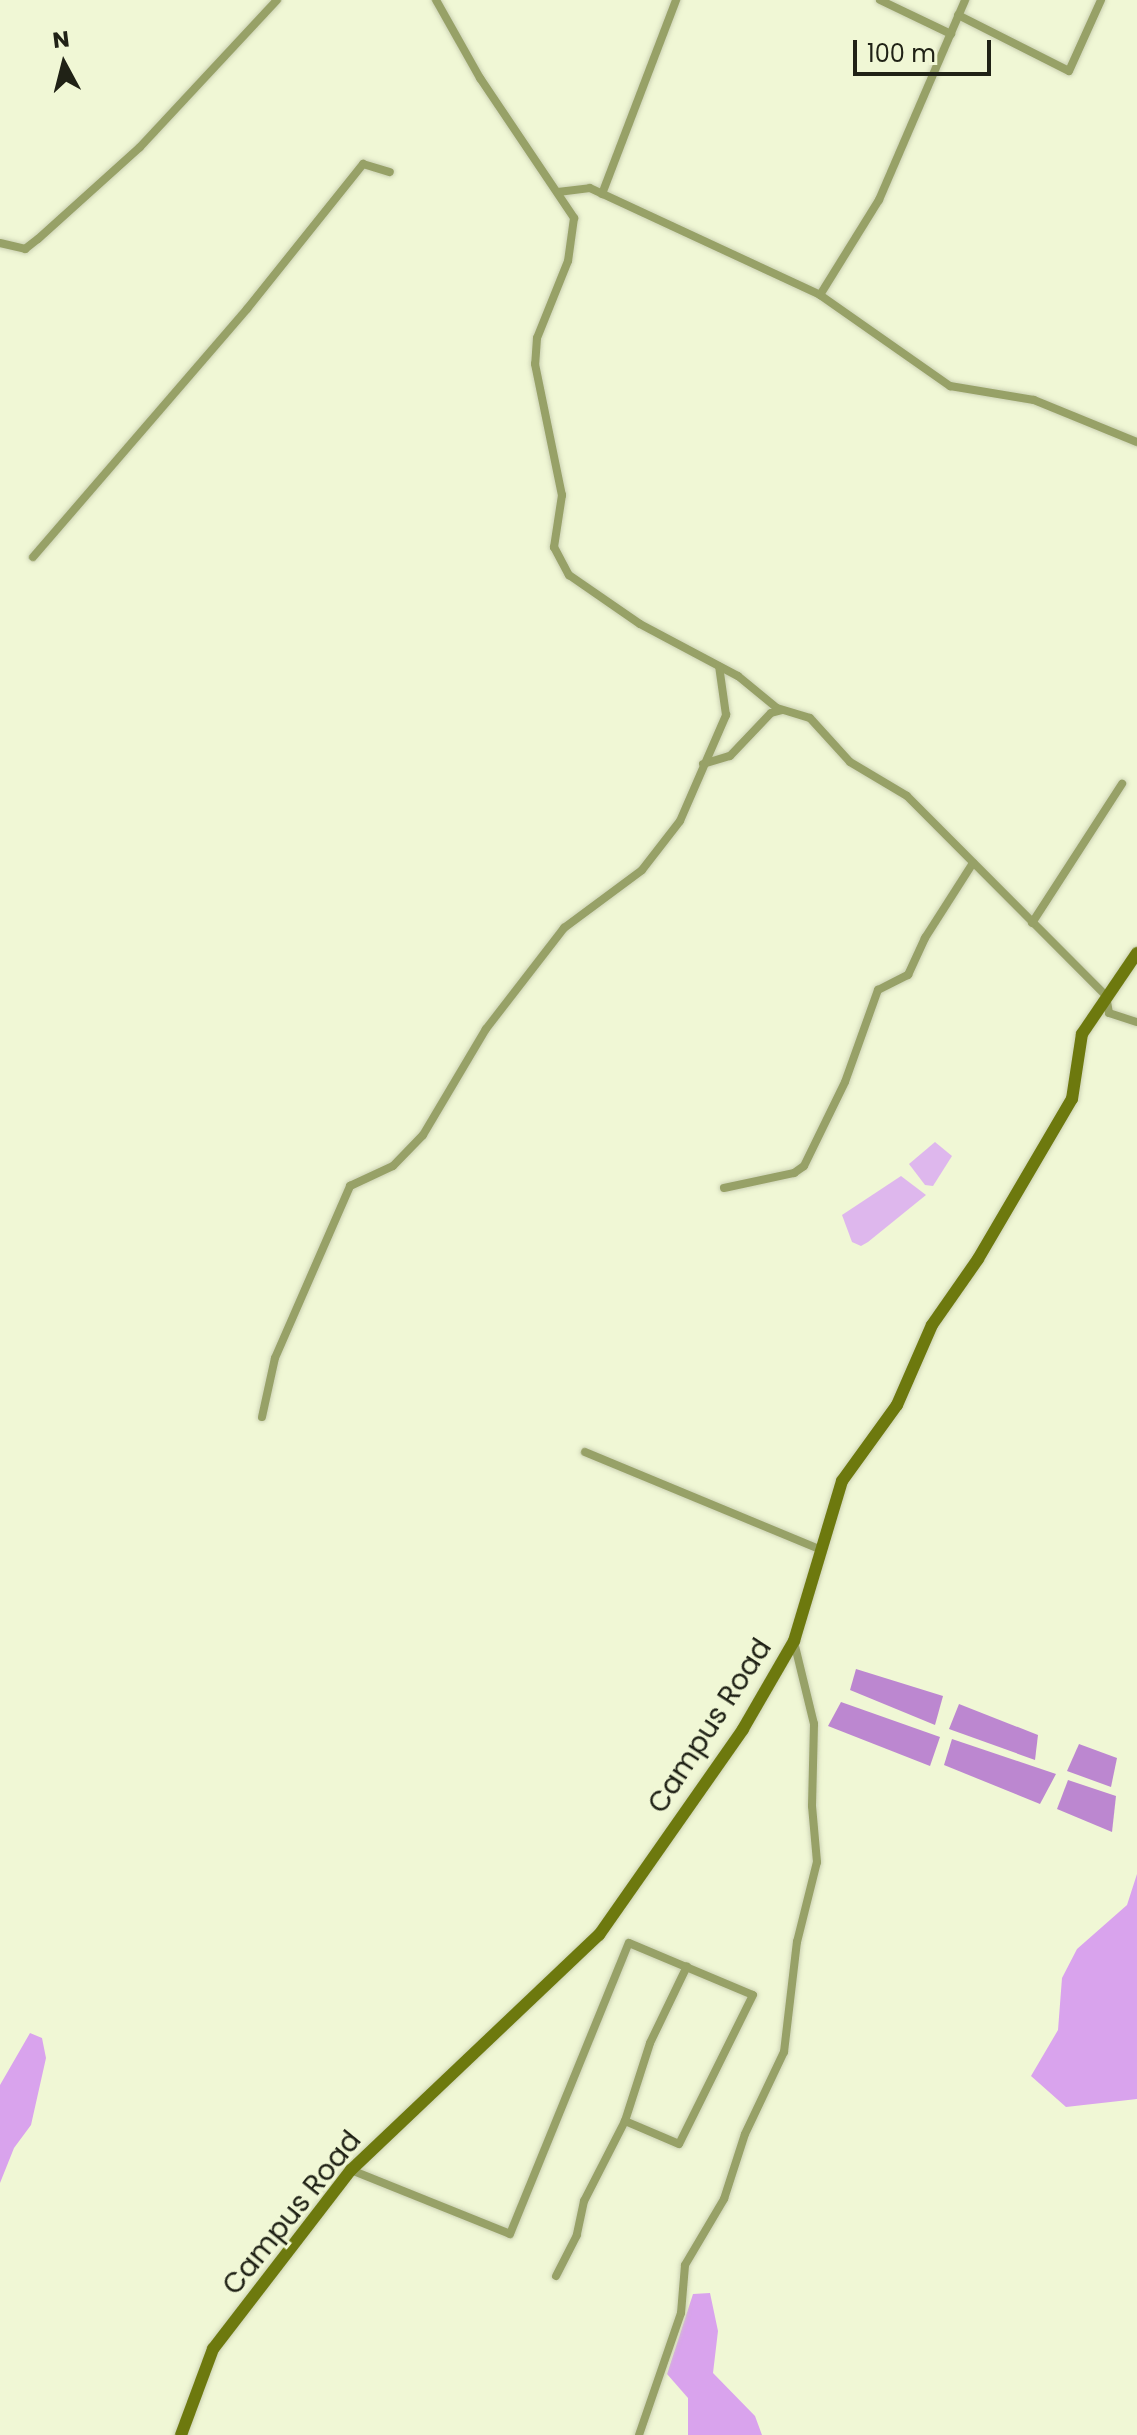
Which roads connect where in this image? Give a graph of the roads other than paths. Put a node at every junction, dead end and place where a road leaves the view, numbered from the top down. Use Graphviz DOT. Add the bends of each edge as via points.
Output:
graph roads {
  1 [pos="277,0"];
  2 [pos="436,0"];
  3 [pos="676,0"];
  4 [pos="880,0"];
  5 [pos="965,0"];
  6 [pos="1101,0"];
  7 [pos="958,15"];
  8 [pos="951,34"];
  9 [pos="390,172"];
  10 [pos="558,192"];
  11 [pos="602,194"];
  12 [pos="0,243"];
  13 [pos="820,295"];
  14 [pos="1137,442"];
  15 [pos="33,557"];
  16 [pos="719,666"];
  17 [pos="783,710"];
  18 [pos="703,764"];
  19 [pos="1122,784"];
  20 [pos="973,863"];
  21 [pos="1032,923"];
  22 [pos="1137,953"];
  23 [pos="1106,996"];
  24 [pos="1137,1022"];
  25 [pos="724,1188"];
  26 [pos="262,1417"];
  27 [pos="585,1452"];
  28 [pos="819,1549"];
  29 [pos="794,1641"];
  30 [pos="687,1966"];
  31 [pos="625,2121"];
  32 [pos="351,2170"];
  33 [pos="556,2276"];
  34 [pos="181,2435"];
  35 [pos="639,2435"];
  1 -- 12 [label="street" via="140,147 38,239 25,249"];
  2 -- 10 [label="street" via="480,78"];
  3 -- 11 [label="street"];
  4 -- 8 [label="street"];
  5 -- 7 [label="street"];
  6 -- 7 [label="street" via="1069,71"];
  7 -- 8 [label="street"];
  8 -- 13 [label="street" via="879,200"];
  9 -- 15 [label="street" via="363,164 247,309"];
  10 -- 11 [label="street" via="590,188"];
  10 -- 16 [label="street" via="574,218 568,261 537,338 535,364 562,495 554,547 569,575 640,624"];
  11 -- 13 [label="street"];
  13 -- 14 [label="street" via="950,386 1034,400"];
  16 -- 17 [label="street"];
  16 -- 18 [label="street" via="726,715"];
  17 -- 18 [label="street" via="771,713 730,756"];
  17 -- 20 [label="street" via="810,718 850,762 907,796"];
  18 -- 26 [label="street" via="680,821 642,870 564,928 486,1029 423,1135 393,1166 350,1186 275,1358"];
  19 -- 21 [label="street"];
  20 -- 21 [label="street"];
  20 -- 25 [label="street" via="916,952 908,975 878,990 845,1082 804,1166 794,1173"];
  21 -- 23 [label="street"];
  22 -- 23 [label="street, Campus Road"];
  23 -- 24 [label="street" via="1109,1013"];
  23 -- 28 [label="street, Campus Road" via="1082,1034 1072,1099 978,1259 932,1325 897,1405 842,1481"];
  27 -- 28 [label="street"];
  28 -- 29 [label="street, Campus Road"];
  29 -- 32 [label="street, Campus Road" via="743,1729 599,1935"];
  29 -- 35 [label="street" via="814,1724 817,1862 797,1942 784,2052 745,2134 724,2199 685,2265 681,2313"];
  30 -- 31 [label="street" via="650,2043"];
  30 -- 31 [label="street" via="753,1995 679,2144"];
  30 -- 32 [label="street" via="629,1943 510,2234"];
  31 -- 33 [label="street" via="584,2201 577,2235"];
  32 -- 34 [label="street, Campus Road" via="213,2349"];
}
